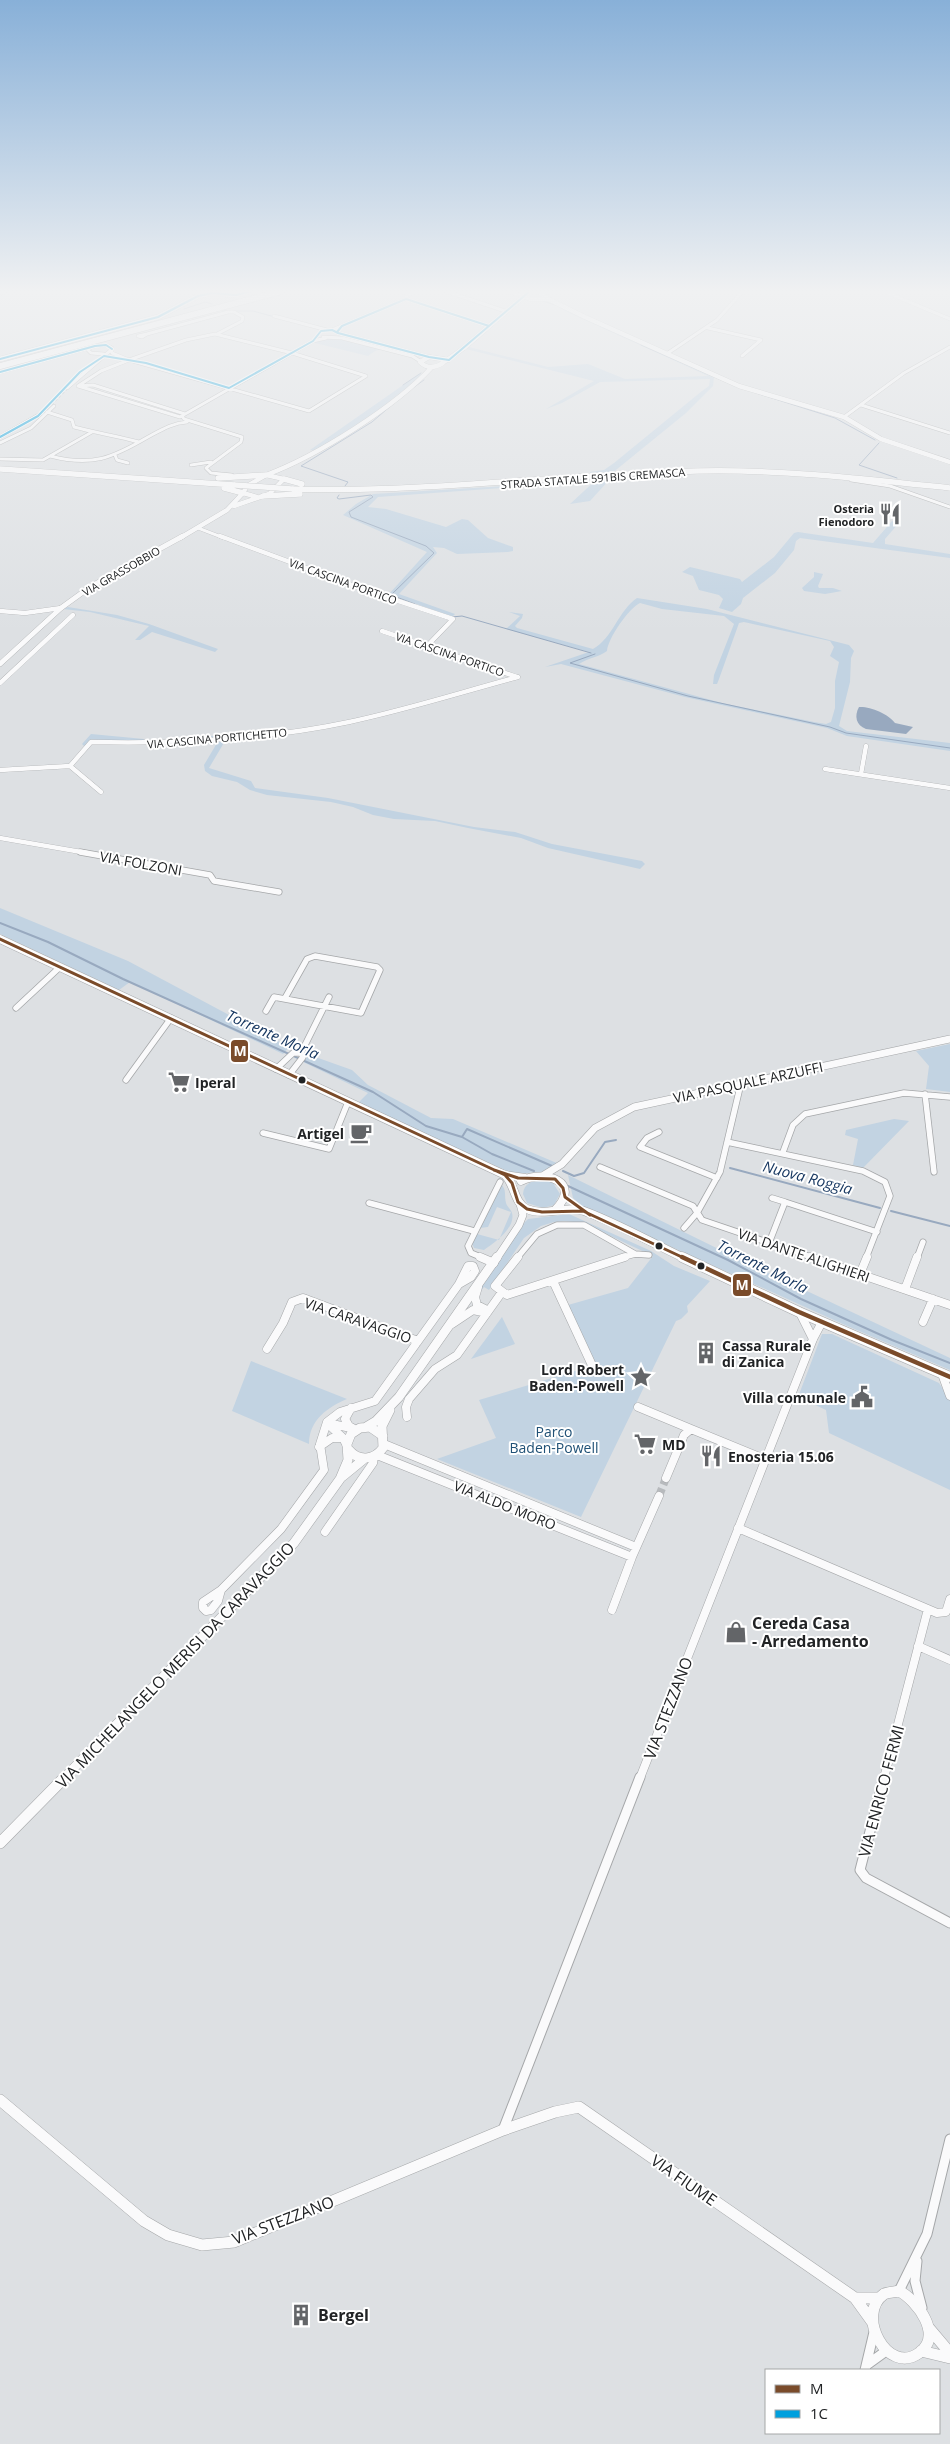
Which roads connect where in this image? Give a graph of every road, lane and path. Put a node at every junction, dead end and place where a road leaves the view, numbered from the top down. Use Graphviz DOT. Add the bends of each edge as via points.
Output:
graph roads {
  1 [pos="53,405"];
  2 [pos="138,405"];
  3 [pos="160,405"];
  4 [pos="200,405"];
  5 [pos="288,405"];
  6 [pos="319,405"];
  7 [pos="386,405"];
  8 [pos="804,405"];
  9 [pos="861,406"];
  10 [pos="193,409"];
  11 [pos="180,411"];
  12 [pos="44,414"];
  13 [pos="183,415"];
  14 [pos="173,416"];
  15 [pos="844,417"];
  16 [pos="193,422"];
  17 [pos="170,425"];
  18 [pos="92,432"];
  19 [pos="950,433"];
  20 [pos="0,437"];
  21 [pos="139,442"];
  22 [pos="0,443"];
  23 [pos="115,455"];
  24 [pos="50,456"];
  25 [pos="0,459"];
  26 [pos="59,459"];
  27 [pos="214,460"];
  28 [pos="49,462"];
  29 [pos="950,462"];
  30 [pos="128,464"];
  31 [pos="296,464"];
  32 [pos="191,465"];
  33 [pos="0,470"];
  34 [pos="266,475"];
  35 [pos="246,476"];
  36 [pos="855,477"];
  37 [pos="149,478"];
  38 [pos="284,479"];
  39 [pos="847,480"];
  40 [pos="950,484"];
  41 [pos="401,490"];
  42 [pos="950,490"];
  43 [pos="243,493"];
  44 [pos="260,497"];
  45 [pos="950,507"];
  46 [pos="227,510"];
  47 [pos="198,528"];
  48 [pos="61,608"];
  49 [pos="0,611"];
  50 [pos="72,615"];
  51 [pos="382,631"];
  52 [pos="427,646"];
  53 [pos="0,664"];
  54 [pos="0,672"];
  55 [pos="9,674"];
  56 [pos="518,677"];
  57 [pos="1,680"];
  58 [pos="866,746"];
  59 [pos="70,766"];
  60 [pos="825,769"];
  61 [pos="0,770"];
  62 [pos="861,774"];
  63 [pos="950,788"];
  64 [pos="101,792"];
  65 [pos="0,838"];
  66 [pos="279,892"];
  67 [pos="0,939"];
  68 [pos="60,967"];
  69 [pos="329,997"];
  70 [pos="285,998"];
  71 [pos="325,1006"];
  72 [pos="16,1008"];
  73 [pos="266,1011"];
  74 [pos="171,1018"];
  75 [pos="950,1039"];
  76 [pos="302,1057"];
  77 [pos="276,1068"];
  78 [pos="289,1075"];
  79 [pos="126,1080"];
  80 [pos="741,1083"];
  81 [pos="925,1094"];
  82 [pos="950,1097"];
  83 [pos="349,1103"];
  84 [pos="659,1132"];
  85 [pos="263,1134"];
  86 [pos="727,1142"];
  87 [pos="783,1152"];
  88 [pos="564,1162"];
  89 [pos="600,1167"];
  90 [pos="934,1172"];
  91 [pos="544,1175"];
  92 [pos="502,1178"];
  93 [pos="525,1178"];
  94 [pos="717,1178"];
  95 [pos="561,1182"];
  96 [pos="516,1190"];
  97 [pos="565,1197"];
  98 [pos="772,1198"];
  99 [pos="785,1202"];
  100 [pos="369,1203"];
  101 [pos="520,1204"];
  102 [pos="555,1210"];
  103 [pos="583,1211"];
  104 [pos="536,1212"];
  105 [pos="696,1213"];
  106 [pos="519,1225"];
  107 [pos="684,1228"];
  108 [pos="474,1231"];
  109 [pos="877,1232"];
  110 [pos="923,1242"];
  111 [pos="769,1243"];
  112 [pos="635,1254"];
  113 [pos="649,1255"];
  114 [pos="494,1263"];
  115 [pos="860,1274"];
  116 [pos="553,1281"];
  117 [pos="459,1284"];
  118 [pos="478,1287"];
  119 [pos="905,1290"];
  120 [pos="502,1292"];
  121 [pos="933,1299"];
  122 [pos="950,1305"];
  123 [pos="487,1312"];
  124 [pos="799,1312"];
  125 [pos="822,1322"];
  126 [pos="923,1322"];
  127 [pos="449,1325"];
  128 [pos="812,1339"];
  129 [pos="418,1341"];
  130 [pos="267,1349"];
  131 [pos="591,1364"];
  132 [pos="946,1376"];
  133 [pos="950,1396"];
  134 [pos="394,1403"];
  135 [pos="352,1407"];
  136 [pos="638,1407"];
  137 [pos="407,1417"];
  138 [pos="327,1422"];
  139 [pos="692,1428"];
  140 [pos="357,1429"];
  141 [pos="343,1438"];
  142 [pos="384,1440"];
  143 [pos="319,1447"];
  144 [pos="348,1450"];
  145 [pos="376,1456"];
  146 [pos="364,1459"];
  147 [pos="767,1460"];
  148 [pos="340,1478"];
  149 [pos="666,1478"];
  150 [pos="658,1496"];
  151 [pos="738,1528"];
  152 [pos="325,1532"];
  153 [pos="636,1547"];
  154 [pos="632,1556"];
  155 [pos="221,1590"];
  156 [pos="950,1599"];
  157 [pos="928,1609"];
  158 [pos="612,1610"];
  159 [pos="918,1646"];
  160 [pos="950,1660"];
  161 [pos="0,1843"];
  162 [pos="950,1923"];
  163 [pos="0,2100"];
  164 [pos="503,2130"];
  165 [pos="950,2139"];
  166 [pos="917,2257"];
  167 [pos="899,2291"];
  168 [pos="855,2298"];
  169 [pos="879,2298"];
  170 [pos="922,2308"];
  171 [pos="928,2326"];
  172 [pos="874,2327"];
  173 [pos="886,2351"];
  174 [pos="921,2351"];
  175 [pos="950,2353"];
  176 [pos="950,2358"];
  177 [pos="867,2367"];
  1 -- 12 [label="street"];
  2 -- 14 [label="street"];
  3 -- 11 [label="street"];
  4 -- 10 [label="street"];
  5 -- 6 [label="street" via="309,411"];
  7 -- 31 [label="street"];
  8 -- 15 [label="street"];
  9 -- 15 [label="street"];
  9 -- 19 [label="street"];
  10 -- 11 [label="street"];
  10 -- 13 [label="street"];
  11 -- 13 [label="street"];
  12 -- 18 [label="street"];
  12 -- 20 [label="street"];
  12 -- 22 [label="street" via="36,424"];
  13 -- 14 [label="street"];
  13 -- 16 [label="street"];
  14 -- 17 [label="street"];
  15 -- 29 [label="street" via="881,439"];
  16 -- 17 [label="street"];
  16 -- 27 [label="street" via="243,439"];
  17 -- 21 [label="street"];
  18 -- 21 [label="street"];
  18 -- 24 [label="street"];
  21 -- 23 [label="street"];
  23 -- 26 [label="street" via="100,461"];
  23 -- 30 [label="street"];
  24 -- 25 [label="street" via="41,460"];
  24 -- 26 [label="street"];
  26 -- 28 [label="street"];
  27 -- 32 [label="street"];
  27 -- 35 [label="street" via="207,466 208,472"];
  31 -- 34 [label="street"];
  31 -- 38 [label="street"];
  33 -- 37 [label="highway"];
  34 -- 35 [label="highway"];
  34 -- 38 [label="street"];
  34 -- 43 [label="street" via="247,486"];
  35 -- 37 [label="highway"];
  36 -- 40 [label="highway"];
  36 -- 41 [label="highway, STRADA STATALE 591BIS CREMASCA" via="768,471 684,471"];
  36 -- 42 [label="highway"];
  36 -- 42 [label="highway, STRADA STATALE 591BIS CREMASCA"];
  37 -- 41 [label="highway, STRADA STATALE 591BIS CREMASCA, bridge" via="292,489"];
  37 -- 43 [label="highway"];
  38 -- 41 [label="highway" via="301,484"];
  38 -- 44 [label="street" via="276,490"];
  39 -- 45 [label="street" via="890,486"];
  41 -- 44 [label="highway"];
  43 -- 44 [label="street"];
  43 -- 46 [label="street"];
  44 -- 46 [label="street"];
  46 -- 47 [label="street, VIA GRASSOBBIO"];
  47 -- 48 [label="street, VIA GRASSOBBIO" via="98,582"];
  47 -- 52 [label="street, VIA CASCINA PORTICO" via="453,619"];
  48 -- 49 [label="street"];
  48 -- 53 [label="street, VIA GRASSOBBIO"];
  50 -- 55 [label="street"];
  51 -- 52 [label="street, VIA CASCINA PORTICO"];
  52 -- 56 [label="street, VIA CASCINA PORTICO"];
  54 -- 55 [label="street"];
  55 -- 57 [label="street"];
  56 -- 59 [label="street, VIA CASCINA PORTICHETTO" via="350,722 270,735 163,744 91,742"];
  58 -- 62 [label="street"];
  59 -- 61 [label="street"];
  59 -- 64 [label="street"];
  60 -- 62 [label="street"];
  62 -- 63 [label="street"];
  65 -- 66 [label="street, VIA FOLZONI" via="210,875 214,881"];
  67 -- 68 [label="main road"];
  68 -- 72 [label="street"];
  68 -- 74 [label="main road"];
  69 -- 71 [label="street"];
  70 -- 71 [label="street"];
  70 -- 71 [label="street" via="306,959 315,956 380,970 360,1013"];
  70 -- 73 [label="street" via="274,997"];
  71 -- 76 [label="street"];
  74 -- 77 [label="main road"];
  74 -- 79 [label="street"];
  75 -- 80 [label="street, VIA PASQUALE ARZUFFI"];
  76 -- 77 [label="street" via="291,1055"];
  76 -- 78 [label="street"];
  77 -- 78 [label="main road"];
  78 -- 83 [label="main road"];
  80 -- 86 [label="street"];
  80 -- 88 [label="street, VIA PASQUALE ARZUFFI" via="634,1107 604,1122 584,1138"];
  81 -- 82 [label="street"];
  81 -- 87 [label="street" via="904,1093 804,1114 793,1125"];
  81 -- 90 [label="street"];
  83 -- 85 [label="street" via="329,1149"];
  83 -- 92 [label="main road"];
  84 -- 94 [label="street" via="647,1138 640,1148"];
  86 -- 87 [label="street"];
  86 -- 94 [label="street"];
  87 -- 109 [label="street" via="863,1171 885,1182 890,1196"];
  88 -- 91 [label="street, VIA PASQUALE ARZUFFI"];
  88 -- 95 [label="street"];
  89 -- 105 [label="street, VIA DANTE ALIGHIERI" via="693,1206"];
  91 -- 93 [label="main road"];
  91 -- 95 [label="main road"];
  92 -- 93 [label="main road"];
  92 -- 96 [label="main road"];
  92 -- 108 [label="street"];
  93 -- 96 [label="main road"];
  94 -- 105 [label="street"];
  95 -- 97 [label="main road"];
  96 -- 101 [label="main road"];
  97 -- 102 [label="main road"];
  97 -- 103 [label="main road"];
  98 -- 99 [label="street"];
  99 -- 109 [label="street"];
  99 -- 111 [label="street"];
  100 -- 108 [label="street"];
  101 -- 104 [label="main road"];
  101 -- 106 [label="street" via="523,1215"];
  102 -- 103 [label="main road"];
  102 -- 104 [label="main road"];
  103 -- 124 [label="main road"];
  104 -- 106 [label="street"];
  105 -- 107 [label="street"];
  105 -- 111 [label="street, VIA DANTE ALIGHIERI" via="702,1220"];
  106 -- 114 [label="street"];
  108 -- 114 [label="street" via="468,1246 471,1253"];
  109 -- 115 [label="street"];
  110 -- 119 [label="street"];
  111 -- 115 [label="street, VIA DANTE ALIGHIERI"];
  112 -- 113 [label="street"];
  112 -- 116 [label="street"];
  112 -- 120 [label="street" via="584,1225 557,1225 537,1234 524,1249 495,1286"];
  114 -- 118 [label="street"];
  115 -- 119 [label="street, VIA DANTE ALIGHIERI"];
  116 -- 120 [label="street" via="507,1295"];
  116 -- 131 [label="street"];
  117 -- 129 [label="street"];
  118 -- 123 [label="street" via="477,1305"];
  118 -- 127 [label="street"];
  119 -- 121 [label="street, VIA DANTE ALIGHIERI"];
  120 -- 123 [label="street"];
  121 -- 122 [label="street, VIA DANTE ALIGHIERI"];
  121 -- 126 [label="street"];
  123 -- 127 [label="street" via="471,1310"];
  123 -- 137 [label="street" via="457,1355 436,1369 409,1399"];
  124 -- 125 [label="main road"];
  124 -- 128 [label="street"];
  125 -- 128 [label="street, VIA STEZZANO"];
  125 -- 132 [label="main road"];
  127 -- 134 [label="street"];
  128 -- 147 [label="street, VIA STEZZANO"];
  129 -- 130 [label="street, VIA CARAVAGGIO" via="303,1298 292,1302"];
  129 -- 135 [label="street" via="375,1401"];
  132 -- 133 [label="street"];
  134 -- 140 [label="street" via="373,1424"];
  134 -- 142 [label="street" via="382,1426"];
  135 -- 138 [label="street"];
  135 -- 140 [label="street" via="345,1418 347,1424"];
  136 -- 139 [label="street"];
  138 -- 140 [label="street"];
  138 -- 141 [label="street"];
  138 -- 143 [label="street"];
  139 -- 147 [label="street"];
  139 -- 149 [label="street" via="684,1435"];
  140 -- 142 [label="street" via="375,1429"];
  140 -- 144 [label="street, VIA MICHELANGELO MERISI DA CARAVAGGIO" via="348,1439"];
  141 -- 143 [label="street" via="332,1438"];
  141 -- 144 [label="street"];
  142 -- 145 [label="street"];
  142 -- 153 [label="street, VIA ALDO MORO"];
  143 -- 155 [label="street" via="325,1461 324,1470 281,1529"];
  144 -- 146 [label="street"];
  144 -- 148 [label="street, VIA MICHELANGELO MERISI DA CARAVAGGIO" via="348,1460"];
  145 -- 146 [label="street, VIA MICHELANGELO MERISI DA CARAVAGGIO"];
  145 -- 152 [label="street"];
  145 -- 154 [label="street, VIA ALDO MORO"];
  146 -- 148 [label="street, VIA MICHELANGELO MERISI DA CARAVAGGIO"];
  147 -- 151 [label="street, VIA STEZZANO"];
  148 -- 161 [label="street, VIA MICHELANGELO MERISI DA CARAVAGGIO" via="294,1543"];
  150 -- 153 [label="street"];
  151 -- 157 [label="street"];
  151 -- 164 [label="street, VIA STEZZANO"];
  153 -- 154 [label="street"];
  154 -- 158 [label="street"];
  156 -- 157 [label="street" via="946,1612"];
  157 -- 159 [label="street, VIA ENRICO FERMI"];
  159 -- 160 [label="street"];
  159 -- 162 [label="street, VIA ENRICO FERMI" via="860,1870 866,1878"];
  163 -- 164 [label="street, VIA STEZZANO" via="144,2222 168,2235 202,2245 234,2242"];
  164 -- 168 [label="street, VIA FIUME" via="578,2107"];
  165 -- 166 [label="street" via="935,2207"];
  166 -- 167 [label="street"];
  166 -- 170 [label="street" via="915,2281"];
  167 -- 169 [label="street" via="888,2292"];
  167 -- 170 [label="street" via="912,2297"];
  168 -- 169 [label="street"];
  168 -- 172 [label="street, VIA FIUME"];
  169 -- 172 [label="street" via="874,2309"];
  170 -- 171 [label="street"];
  171 -- 174 [label="street" via="927,2340"];
  171 -- 175 [label="street"];
  172 -- 173 [label="street"];
  172 -- 177 [label="street"];
  173 -- 174 [label="street" via="905,2359"];
  173 -- 177 [label="street"];
  174 -- 176 [label="street"];
}
